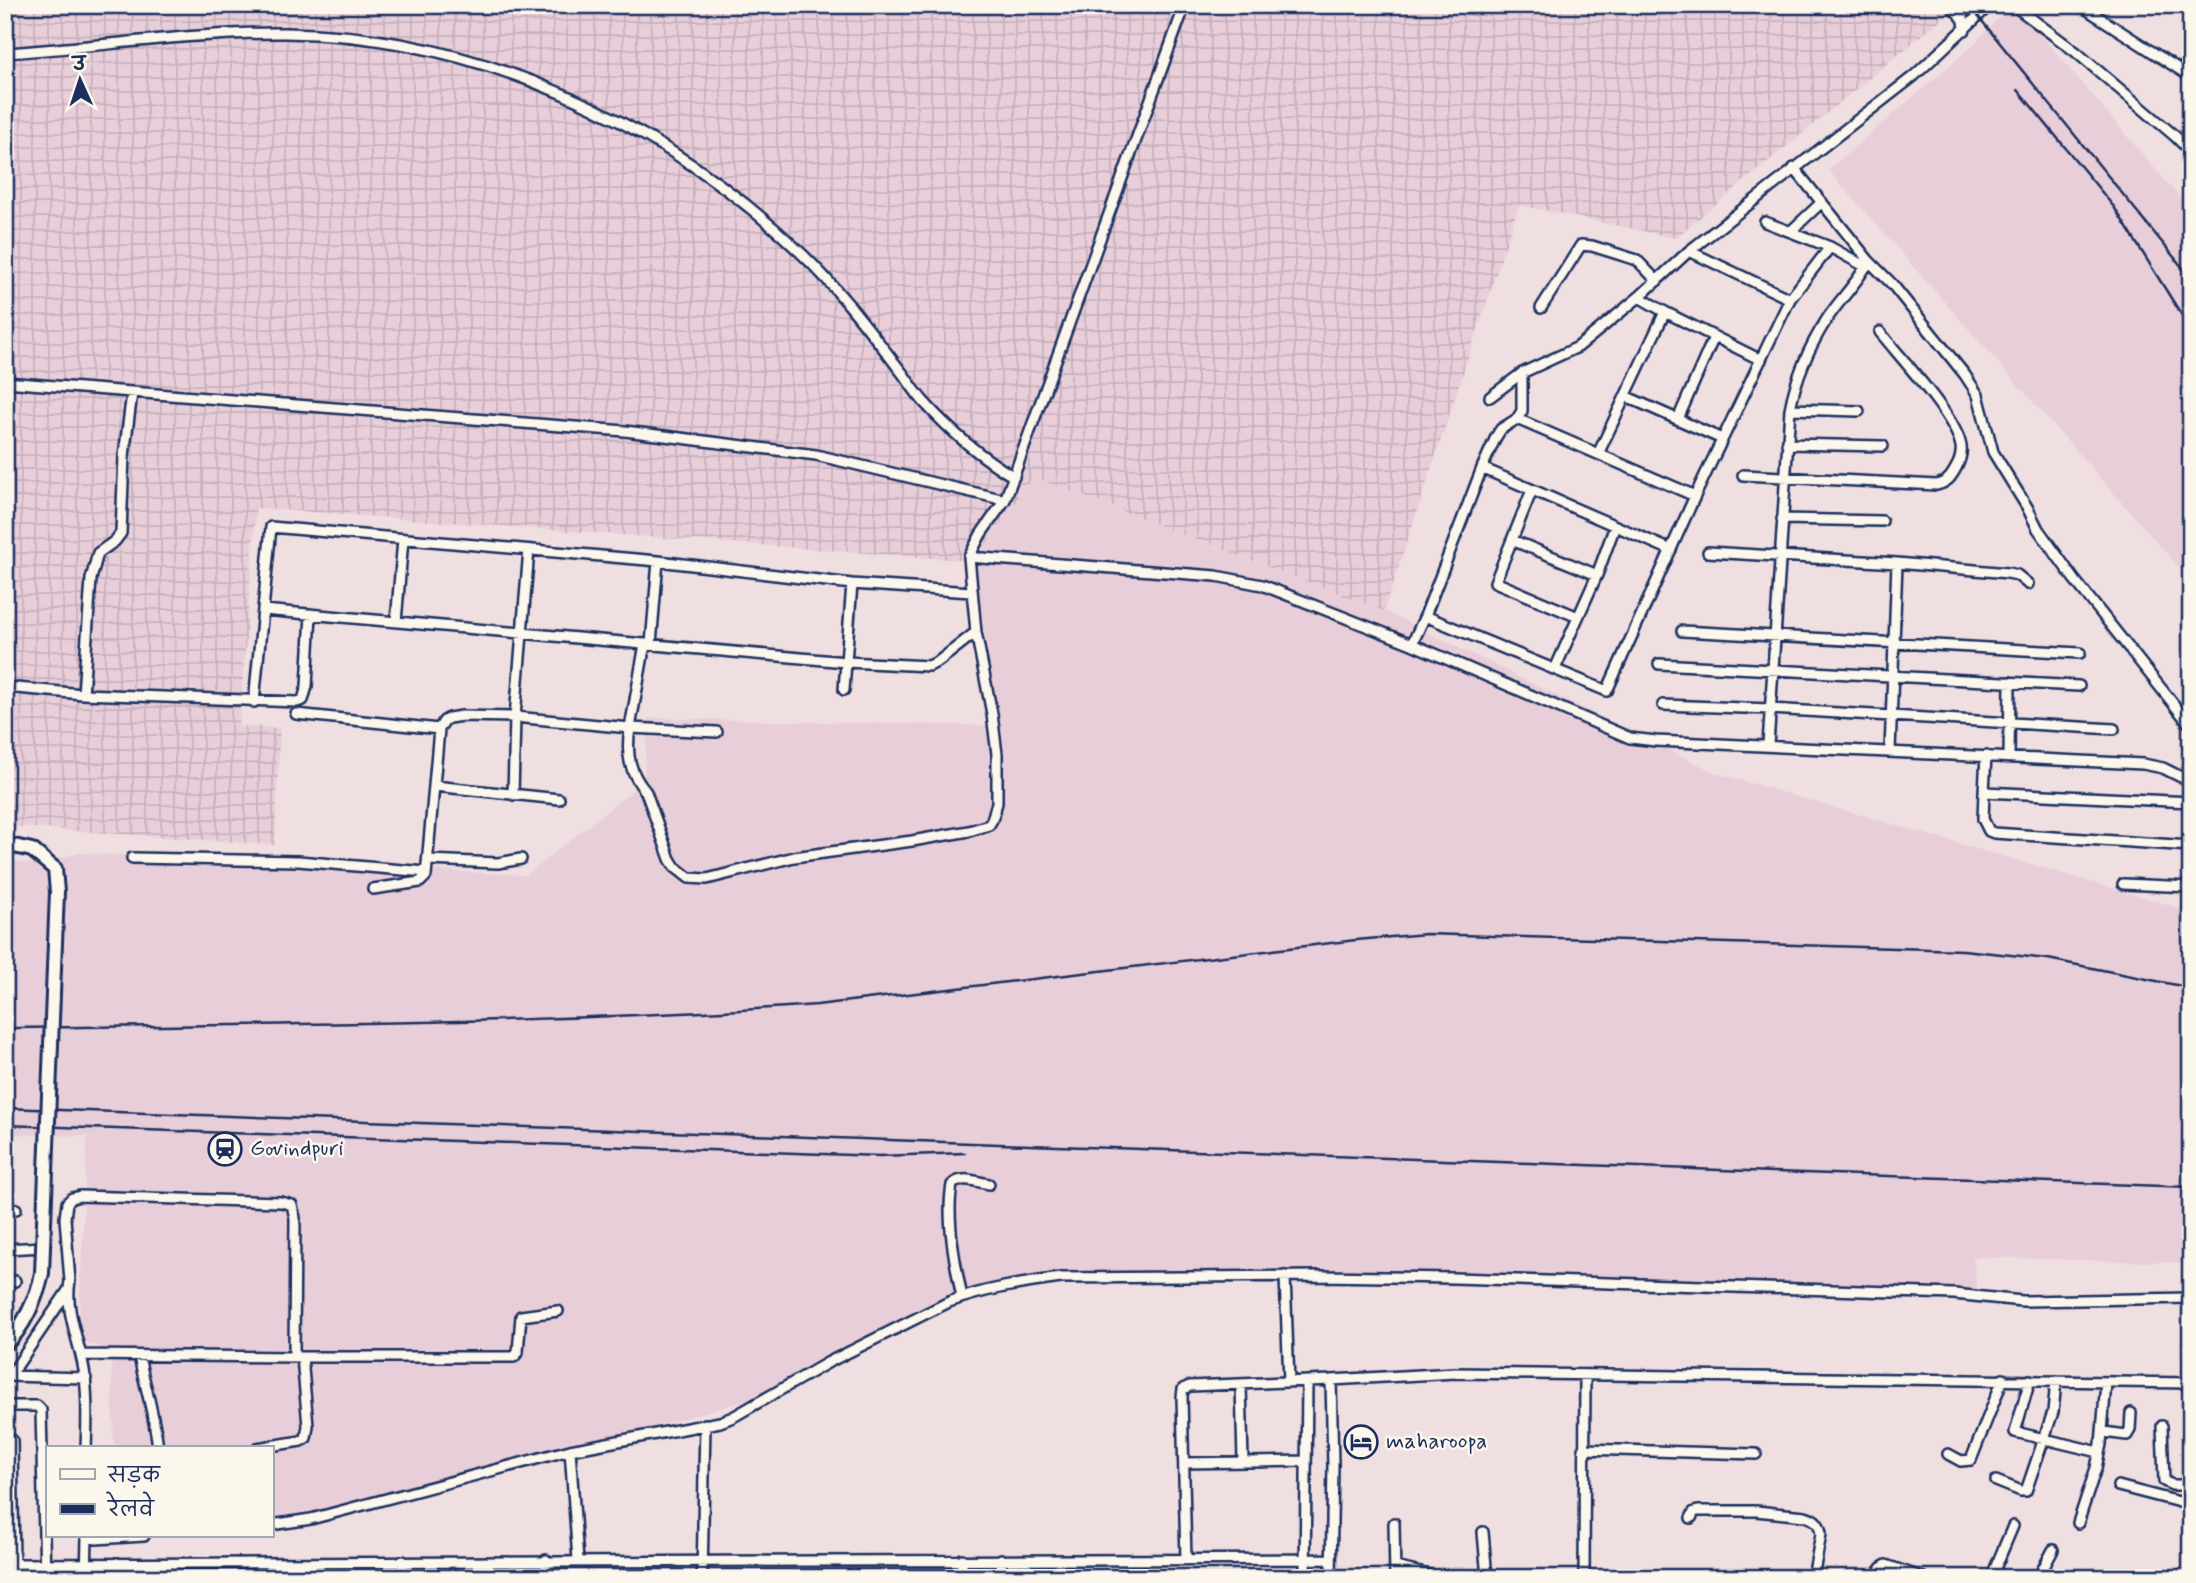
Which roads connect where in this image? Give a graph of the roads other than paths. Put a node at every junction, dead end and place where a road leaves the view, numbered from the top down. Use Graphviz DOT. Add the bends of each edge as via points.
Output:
graph roads {
  1 [pos="1185,5"];
  2 [pos="1951,5"];
  3 [pos="1990,5"];
  4 [pos="2013,5"];
  5 [pos="2080,5"];
  6 [pos="1965,30"];
  7 [pos="5,53"];
  8 [pos="2191,77"];
  9 [pos="2191,152"];
  10 [pos="1794,168"];
  11 [pos="1822,202"];
  12 [pos="1765,222"];
  13 [pos="1791,231"];
  14 [pos="1830,247"];
  15 [pos="1689,251"];
  16 [pos="1868,264"];
  17 [pos="1657,281"];
  18 [pos="1639,297"];
  19 [pos="1790,299"];
  20 [pos="1541,308"];
  21 [pos="1665,312"];
  22 [pos="1880,332"];
  23 [pos="1714,337"];
  24 [pos="1761,360"];
  25 [pos="1522,373"];
  26 [pos="5,383"];
  27 [pos="132,393"];
  28 [pos="1625,396"];
  29 [pos="1490,397"];
  30 [pos="1790,409"];
  31 [pos="1859,411"];
  32 [pos="1517,419"];
  33 [pos="1678,419"];
  34 [pos="1723,439"];
  35 [pos="1787,444"];
  36 [pos="1883,446"];
  37 [pos="1598,454"];
  38 [pos="1482,468"];
  39 [pos="1744,475"];
  40 [pos="1014,477"];
  41 [pos="1785,477"];
  42 [pos="1532,490"];
  43 [pos="1695,496"];
  44 [pos="1005,500"];
  45 [pos="1782,519"];
  46 [pos="1882,521"];
  47 [pos="1615,526"];
  48 [pos="403,539"];
  49 [pos="1512,540"];
  50 [pos="529,550"];
  51 [pos="1671,550"];
  52 [pos="1707,552"];
  53 [pos="1780,556"];
  54 [pos="969,557"];
  55 [pos="658,561"];
  56 [pos="1897,563"];
  57 [pos="1597,575"];
  58 [pos="852,584"];
  59 [pos="2028,584"];
  60 [pos="971,592"];
  61 [pos="263,610"];
  62 [pos="312,614"];
  63 [pos="1425,616"];
  64 [pos="1578,617"];
  65 [pos="396,622"];
  66 [pos="1682,631"];
  67 [pos="522,632"];
  68 [pos="976,632"];
  69 [pos="1775,635"];
  70 [pos="1894,643"];
  71 [pos="648,644"];
  72 [pos="1412,644"];
  73 [pos="2080,653"];
  74 [pos="846,662"];
  75 [pos="1659,664"];
  76 [pos="1555,669"];
  77 [pos="1772,670"];
  78 [pos="1892,676"];
  79 [pos="2010,682"];
  80 [pos="2080,686"];
  81 [pos="5,687"];
  82 [pos="844,690"];
  83 [pos="83,694"];
  84 [pos="254,702"];
  85 [pos="1663,705"];
  86 [pos="1770,709"];
  87 [pos="296,714"];
  88 [pos="1891,716"];
  89 [pos="515,718"];
  90 [pos="2009,722"];
  91 [pos="2191,726"];
  92 [pos="630,728"];
  93 [pos="439,729"];
  94 [pos="2114,729"];
  95 [pos="717,732"];
  96 [pos="1768,745"];
  97 [pos="1890,751"];
  98 [pos="1986,756"];
  99 [pos="2009,757"];
  100 [pos="2191,782"];
  101 [pos="434,786"];
  102 [pos="1984,792"];
  103 [pos="513,795"];
  104 [pos="559,799"];
  105 [pos="2191,802"];
  106 [pos="5,844"];
  107 [pos="2191,846"];
  108 [pos="132,858"];
  109 [pos="521,859"];
  110 [pos="428,860"];
  111 [pos="426,873"];
  112 [pos="2123,884"];
  113 [pos="2191,887"];
  114 [pos="373,889"];
  115 [pos="989,1184"];
  116 [pos="5,1209"];
  117 [pos="16,1209"];
  118 [pos="44,1247"];
  119 [pos="5,1249"];
  120 [pos="1285,1276"];
  121 [pos="15,1281"];
  122 [pos="5,1284"];
  123 [pos="69,1289"];
  124 [pos="962,1297"];
  125 [pos="2191,1298"];
  126 [pos="558,1311"];
  127 [pos="5,1343"];
  128 [pos="82,1355"];
  129 [pos="139,1356"];
  130 [pos="298,1357"];
  131 [pos="1585,1375"];
  132 [pos="8,1376"];
  133 [pos="86,1378"];
  134 [pos="2003,1379"];
  135 [pos="1331,1380"];
  136 [pos="2030,1380"];
  137 [pos="2056,1381"];
  138 [pos="1289,1382"];
  139 [pos="1307,1382"];
  140 [pos="2106,1382"];
  141 [pos="2191,1383"];
  142 [pos="1241,1385"];
  143 [pos="5,1406"];
  144 [pos="2132,1413"];
  145 [pos="705,1424"];
  146 [pos="2162,1426"];
  147 [pos="2103,1432"];
  148 [pos="5,1440"];
  149 [pos="2043,1440"];
  150 [pos="86,1446"];
  151 [pos="158,1446"];
  152 [pos="270,1446"];
  153 [pos="1583,1449"];
  154 [pos="570,1450"];
  155 [pos="2099,1452"];
  156 [pos="1756,1454"];
  157 [pos="1948,1454"];
  158 [pos="1243,1461"];
  159 [pos="1306,1461"];
  160 [pos="1184,1463"];
  161 [pos="1996,1481"];
  162 [pos="2191,1485"];
  163 [pos="2118,1486"];
  164 [pos="2191,1505"];
  165 [pos="1691,1518"];
  166 [pos="1394,1523"];
  167 [pos="2078,1523"];
  168 [pos="273,1525"];
  169 [pos="2013,1526"];
  170 [pos="1483,1532"];
  171 [pos="86,1538"];
  172 [pos="93,1538"];
  173 [pos="112,1538"];
  174 [pos="2053,1550"];
  175 [pos="962,1559"];
  176 [pos="1001,1559"];
  177 [pos="1305,1559"];
  178 [pos="1331,1559"];
  179 [pos="546,1560"];
  180 [pos="579,1560"];
  181 [pos="702,1560"];
  182 [pos="1186,1560"];
  183 [pos="403,1561"];
  184 [pos="14,1563"];
  185 [pos="117,1563"];
  186 [pos="45,1564"];
  187 [pos="86,1564"];
  188 [pos="1395,1567"];
  189 [pos="15,1578"];
  190 [pos="45,1578"];
  191 [pos="86,1578"];
  192 [pos="117,1578"];
  193 [pos="403,1578"];
  194 [pos="547,1578"];
  195 [pos="702,1578"];
  196 [pos="962,1578"];
  197 [pos="1002,1578"];
  198 [pos="1305,1578"];
  199 [pos="1331,1578"];
  200 [pos="1395,1578"];
  201 [pos="1443,1578"];
  202 [pos="1487,1578"];
  203 [pos="1584,1578"];
  204 [pos="1813,1578"];
  205 [pos="1877,1578"];
  206 [pos="1924,1578"];
  207 [pos="1991,1578"];
  208 [pos="2038,1578"];
  1 -- 40 [label="street"];
  2 -- 6 [label="street" via="1964,20"];
  3 -- 6 [label="street"];
  4 -- 9 [label="street" via="2076,52"];
  5 -- 8 [label="street"];
  6 -- 10 [label="street" via="1914,76"];
  7 -- 40 [label="street" via="223,34 288,33 439,53 547,88 645,135 763,218 821,272 925,403 965,442"];
  10 -- 11 [label="street"];
  10 -- 15 [label="street"];
  11 -- 13 [label="street"];
  11 -- 16 [label="street"];
  12 -- 13 [label="street"];
  13 -- 14 [label="street"];
  14 -- 16 [label="street"];
  14 -- 19 [label="street"];
  15 -- 17 [label="street"];
  15 -- 19 [label="street"];
  16 -- 30 [label="street" via="1821,329 1800,370"];
  16 -- 91 [label="street" via="1892,284 1965,375 1978,395 1993,452 2038,529"];
  17 -- 18 [label="street"];
  17 -- 20 [label="street" via="1637,260 1581,245"];
  18 -- 21 [label="street"];
  18 -- 25 [label="street" via="1578,347"];
  19 -- 24 [label="street"];
  21 -- 23 [label="street"];
  21 -- 28 [label="street"];
  22 -- 41 [label="street" via="1956,430 1962,450 1949,480 1937,485"];
  23 -- 24 [label="street"];
  23 -- 33 [label="street"];
  24 -- 34 [label="street"];
  25 -- 29 [label="street"];
  25 -- 32 [label="street" via="1523,408"];
  26 -- 27 [label="street"];
  27 -- 44 [label="street" via="625,431 816,455"];
  27 -- 83 [label="street" via="122,525 118,537 101,549 95,560"];
  28 -- 33 [label="street"];
  28 -- 37 [label="street"];
  30 -- 31 [label="street"];
  30 -- 35 [label="street"];
  32 -- 37 [label="street"];
  32 -- 38 [label="street" via="1501,429"];
  33 -- 34 [label="street"];
  34 -- 43 [label="street"];
  35 -- 36 [label="street"];
  35 -- 41 [label="street"];
  37 -- 43 [label="street"];
  38 -- 42 [label="street"];
  38 -- 63 [label="street"];
  39 -- 41 [label="street"];
  40 -- 44 [label="street"];
  41 -- 45 [label="street"];
  42 -- 47 [label="street"];
  42 -- 49 [label="street"];
  43 -- 51 [label="street"];
  44 -- 54 [label="street"];
  45 -- 46 [label="street"];
  45 -- 53 [label="street"];
  47 -- 51 [label="street"];
  47 -- 57 [label="street"];
  48 -- 50 [label="street"];
  48 -- 61 [label="street" via="271,527"];
  48 -- 65 [label="street"];
  49 -- 57 [label="street"];
  49 -- 64 [label="street" via="1495,582"];
  50 -- 55 [label="street"];
  50 -- 67 [label="street"];
  51 -- 76 [label="street" via="1607,691"];
  52 -- 53 [label="street"];
  53 -- 56 [label="street"];
  53 -- 69 [label="street"];
  54 -- 60 [label="street"];
  54 -- 72 [label="street" via="1244,580"];
  55 -- 58 [label="street"];
  55 -- 71 [label="street"];
  56 -- 59 [label="street" via="2008,573"];
  56 -- 70 [label="street"];
  57 -- 64 [label="street"];
  58 -- 60 [label="street"];
  58 -- 74 [label="street"];
  60 -- 68 [label="street"];
  61 -- 62 [label="street"];
  61 -- 84 [label="street"];
  62 -- 65 [label="street"];
  62 -- 84 [label="street" via="303,699"];
  63 -- 72 [label="street"];
  63 -- 76 [label="street"];
  64 -- 76 [label="street"];
  65 -- 67 [label="street"];
  66 -- 69 [label="street"];
  67 -- 71 [label="street"];
  67 -- 89 [label="street"];
  68 -- 74 [label="street" via="929,666"];
  68 -- 92 [label="street" via="998,774 995,812 989,825 981,829 810,854 707,878 689,878 670,859 646,792 631,766 627,750"];
  69 -- 70 [label="street"];
  69 -- 77 [label="street"];
  70 -- 73 [label="street"];
  70 -- 78 [label="street"];
  71 -- 74 [label="street"];
  71 -- 92 [label="street"];
  72 -- 96 [label="street" via="1630,738"];
  74 -- 82 [label="street"];
  75 -- 77 [label="street"];
  77 -- 78 [label="street"];
  77 -- 86 [label="street"];
  78 -- 79 [label="street"];
  78 -- 88 [label="street"];
  79 -- 80 [label="street"];
  79 -- 90 [label="street"];
  81 -- 83 [label="street"];
  83 -- 84 [label="street"];
  85 -- 86 [label="street"];
  86 -- 88 [label="street"];
  86 -- 96 [label="street"];
  87 -- 93 [label="street"];
  88 -- 90 [label="street"];
  88 -- 97 [label="street"];
  89 -- 92 [label="street"];
  89 -- 93 [label="street" via="449,718"];
  89 -- 103 [label="street"];
  90 -- 94 [label="street"];
  90 -- 99 [label="street"];
  92 -- 95 [label="street"];
  93 -- 101 [label="street"];
  96 -- 97 [label="street"];
  97 -- 98 [label="street"];
  98 -- 99 [label="street"];
  98 -- 102 [label="street"];
  99 -- 100 [label="street" via="2155,765"];
  101 -- 103 [label="street"];
  101 -- 110 [label="street"];
  102 -- 105 [label="street"];
  102 -- 107 [label="street" via="1983,819 1989,831"];
  103 -- 104 [label="street"];
  106 -- 118 [label="main road, bridge" via="32,850 55,869"];
  108 -- 111 [label="street" via="298,861"];
  109 -- 110 [label="street" via="498,863"];
  110 -- 111 [label="street"];
  111 -- 114 [label="street" via="420,882"];
  112 -- 113 [label="street"];
  115 -- 124 [label="street" via="963,1179 951,1185"];
  116 -- 117 [label="street"];
  118 -- 119 [label="street"];
  118 -- 127 [label="main road, bridge" via="35,1298"];
  120 -- 124 [label="street" via="1061,1278"];
  120 -- 125 [label="street" via="1941,1294 2022,1301"];
  120 -- 138 [label="street"];
  121 -- 122 [label="street"];
  123 -- 128 [label="street"];
  123 -- 130 [label="street" via="65,1218 72,1198 288,1203 295,1218"];
  123 -- 132 [label="street"];
  124 -- 145 [label="street" via="866,1342 733,1417"];
  126 -- 130 [label="street" via="520,1316 514,1357"];
  128 -- 129 [label="street"];
  128 -- 133 [label="street"];
  129 -- 130 [label="street"];
  129 -- 151 [label="street"];
  130 -- 152 [label="street" via="306,1438"];
  131 -- 134 [label="street"];
  131 -- 135 [label="street" via="1455,1373"];
  131 -- 153 [label="street"];
  132 -- 133 [label="street"];
  133 -- 150 [label="street"];
  134 -- 136 [label="street"];
  134 -- 157 [label="street" via="1971,1460"];
  135 -- 139 [label="street"];
  135 -- 178 [label="street"];
  136 -- 137 [label="street"];
  136 -- 149 [label="street" via="2015,1432"];
  137 -- 140 [label="street"];
  137 -- 149 [label="street" via="2055,1404"];
  138 -- 139 [label="street"];
  138 -- 142 [label="street"];
  139 -- 159 [label="street"];
  140 -- 141 [label="street"];
  140 -- 147 [label="street"];
  142 -- 158 [label="street"];
  142 -- 160 [label="street" via="1183,1389"];
  143 -- 186 [label="street" via="37,1406 41,1410"];
  144 -- 147 [label="street" via="2127,1435"];
  145 -- 154 [label="street"];
  145 -- 181 [label="street"];
  146 -- 162 [label="street" via="2164,1481"];
  147 -- 155 [label="street"];
  148 -- 184 [label="street" via="12,1440"];
  149 -- 155 [label="street"];
  149 -- 161 [label="street" via="2026,1491"];
  153 -- 156 [label="street"];
  153 -- 203 [label="street"];
  154 -- 168 [label="street" via="311,1519"];
  154 -- 180 [label="street"];
  155 -- 167 [label="street"];
  158 -- 159 [label="street"];
  158 -- 160 [label="street"];
  159 -- 177 [label="street"];
  160 -- 182 [label="street"];
  163 -- 164 [label="street"];
  165 -- 204 [label="street" via="1696,1511 1755,1511 1813,1518 1821,1534"];
  166 -- 188 [label="street"];
  169 -- 207 [label="street"];
  170 -- 202 [label="street"];
  171 -- 187 [label="street"];
  172 -- 173 [label="street"];
  174 -- 208 [label="street"];
  175 -- 176 [label="street"];
  175 -- 181 [label="street"];
  175 -- 196 [label="street"];
  176 -- 182 [label="street"];
  176 -- 197 [label="street"];
  177 -- 178 [label="street"];
  177 -- 182 [label="street"];
  177 -- 198 [label="street"];
  178 -- 199 [label="street"];
  179 -- 180 [label="street"];
  179 -- 183 [label="street"];
  179 -- 194 [label="street"];
  180 -- 181 [label="street"];
  181 -- 195 [label="street"];
  183 -- 185 [label="street"];
  183 -- 193 [label="street"];
  184 -- 186 [label="street"];
  184 -- 189 [label="street"];
  185 -- 187 [label="street"];
  185 -- 192 [label="street"];
  186 -- 187 [label="street"];
  186 -- 190 [label="street"];
  187 -- 191 [label="street"];
  188 -- 200 [label="street"];
  188 -- 201 [label="street"];
  205 -- 206 [label="street" via="1886,1564"];
}
